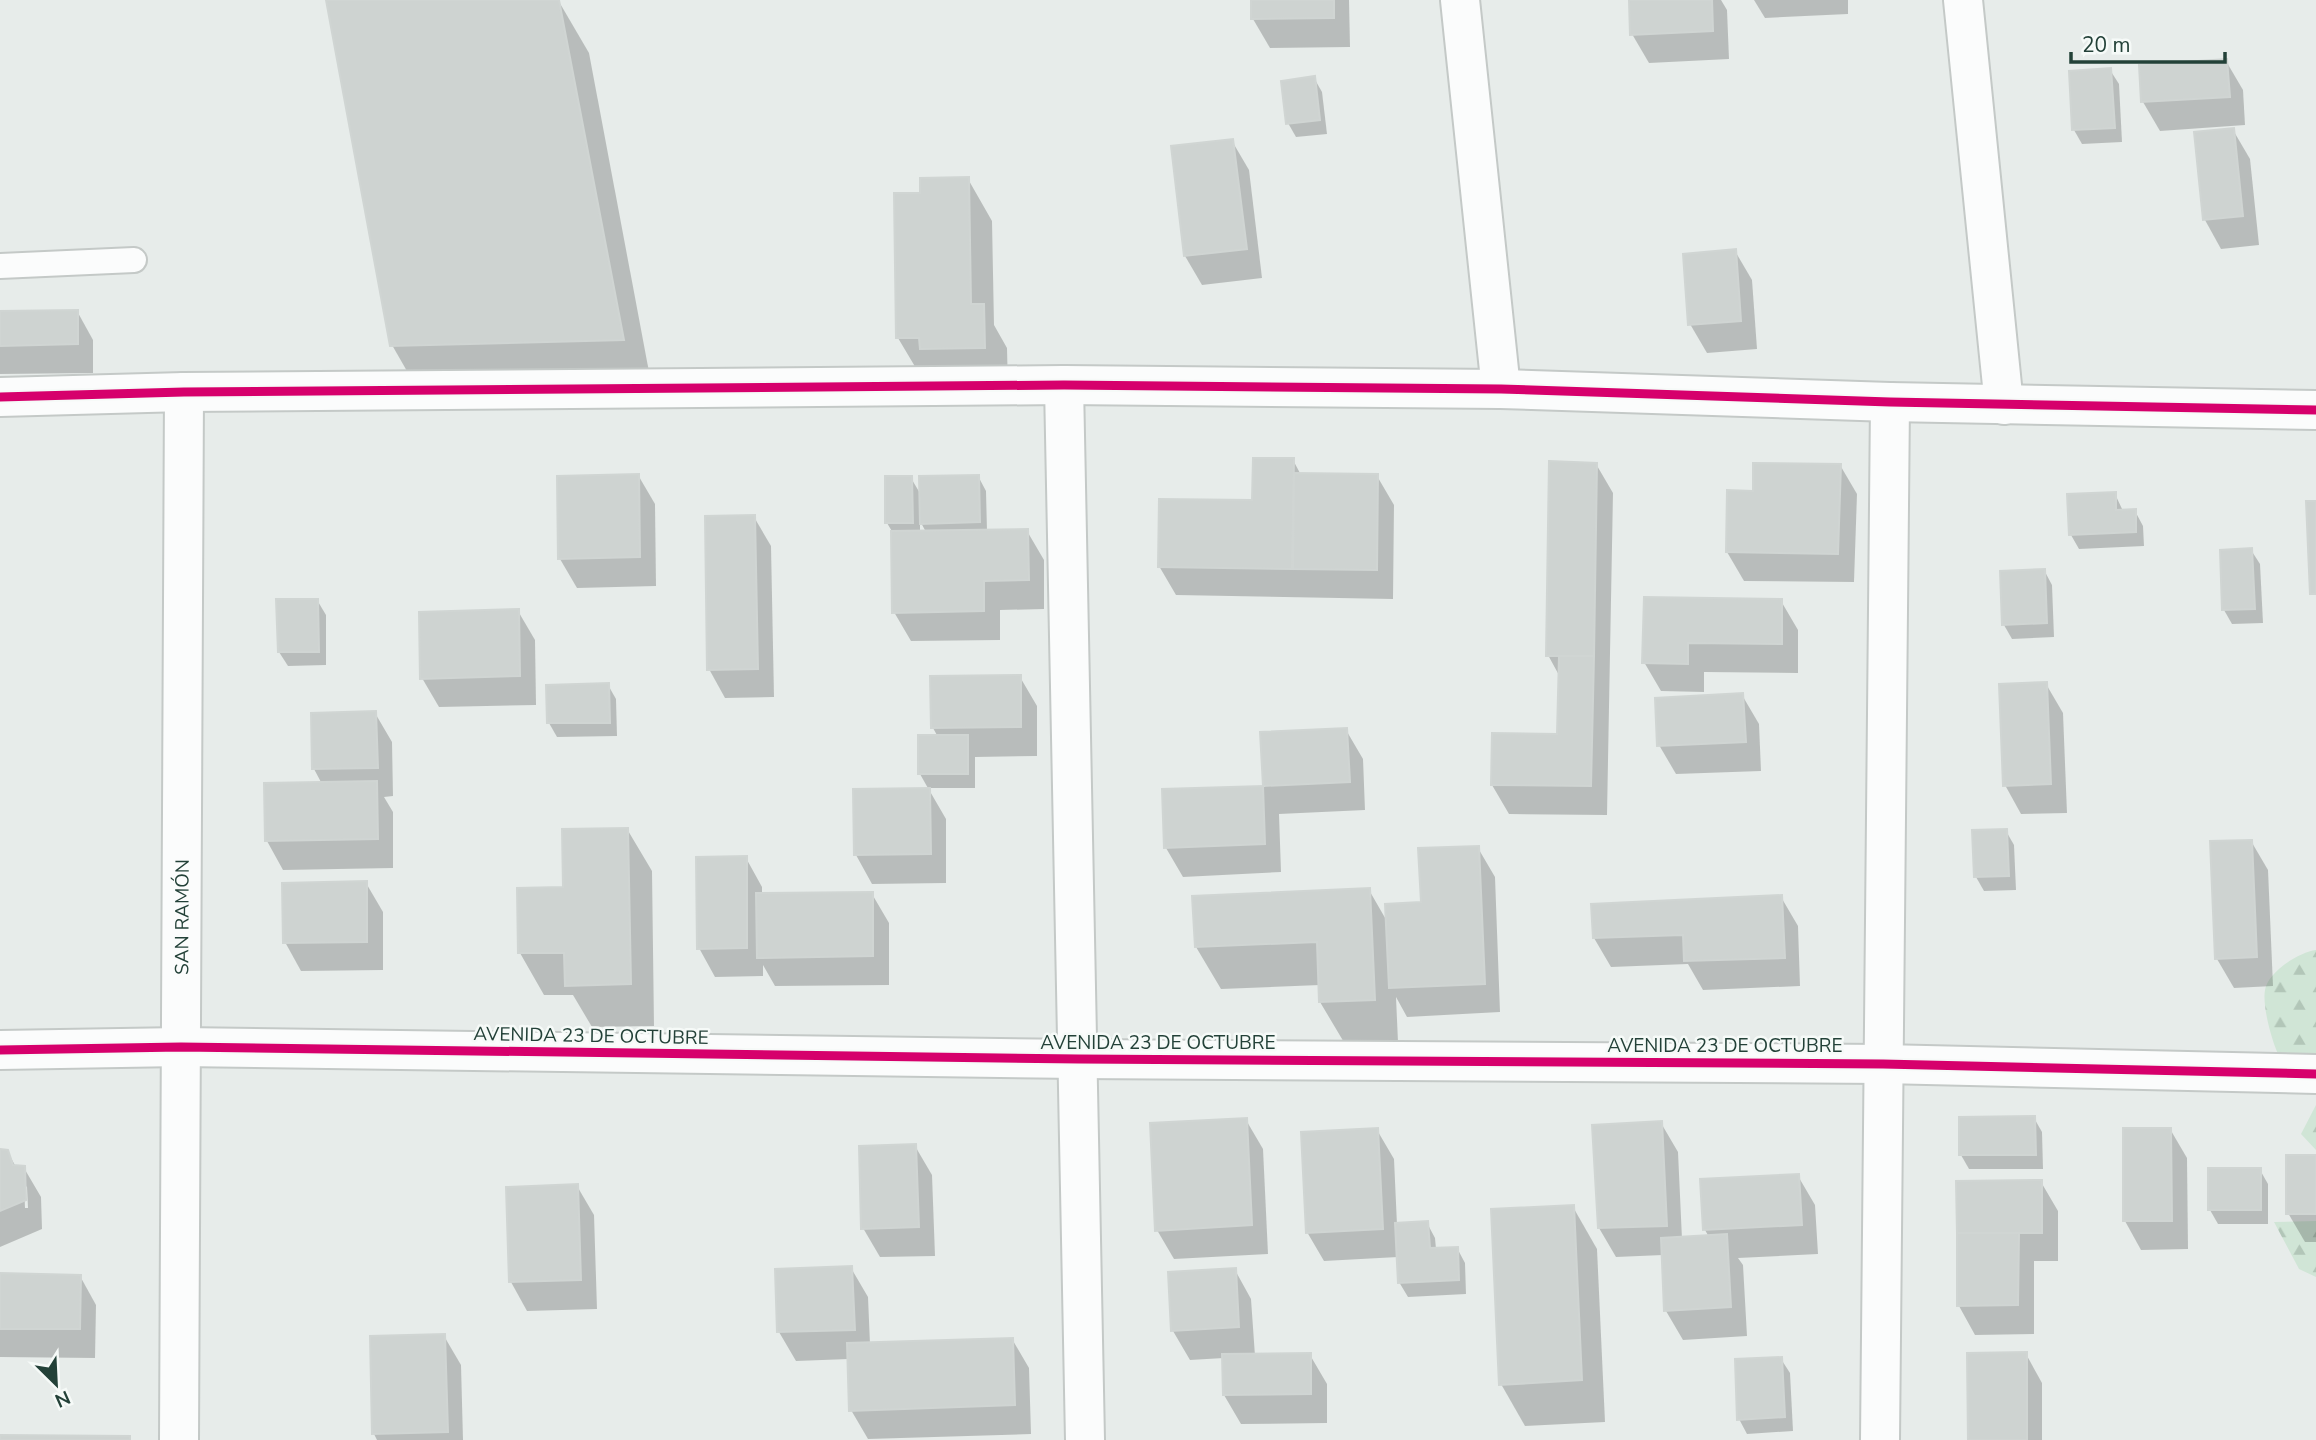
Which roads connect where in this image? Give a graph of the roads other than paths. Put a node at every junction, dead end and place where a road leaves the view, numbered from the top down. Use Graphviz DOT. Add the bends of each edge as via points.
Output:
graph roads {
  1 [pos="1460,0"];
  2 [pos="1963,0"];
  3 [pos="134,260"];
  4 [pos="0,266"];
  5 [pos="1064,385"];
  6 [pos="1501,388"];
  7 [pos="184,392"];
  8 [pos="0,397"];
  9 [pos="1890,402"];
  10 [pos="2004,405"];
  11 [pos="2316,410"];
  12 [pos="181,1047"];
  13 [pos="0,1050"];
  14 [pos="1079,1059"];
  15 [pos="1883,1064"];
  16 [pos="2316,1074"];
  17 [pos="179,1440"];
  18 [pos="1084,1440"];
  19 [pos="1880,1440"];
  1 -- 6 [label="street"];
  2 -- 10 [label="street"];
  3 -- 4 [label="lane"];
  5 -- 6 [label="street"];
  5 -- 7 [label="street"];
  5 -- 14 [label="street"];
  6 -- 9 [label="street"];
  7 -- 8 [label="street"];
  7 -- 12 [label="street, SAN RAMÓN"];
  9 -- 10 [label="street"];
  9 -- 15 [label="street"];
  10 -- 11 [label="street"];
  12 -- 13 [label="street, AVENIDA 23 DE OCTUBRE"];
  12 -- 14 [label="street, AVENIDA 23 DE OCTUBRE"];
  12 -- 17 [label="street, SAN RAMÓN"];
  14 -- 15 [label="street, AVENIDA 23 DE OCTUBRE"];
  14 -- 18 [label="street"];
  15 -- 16 [label="street, AVENIDA 23 DE OCTUBRE"];
  15 -- 19 [label="street"];
}
